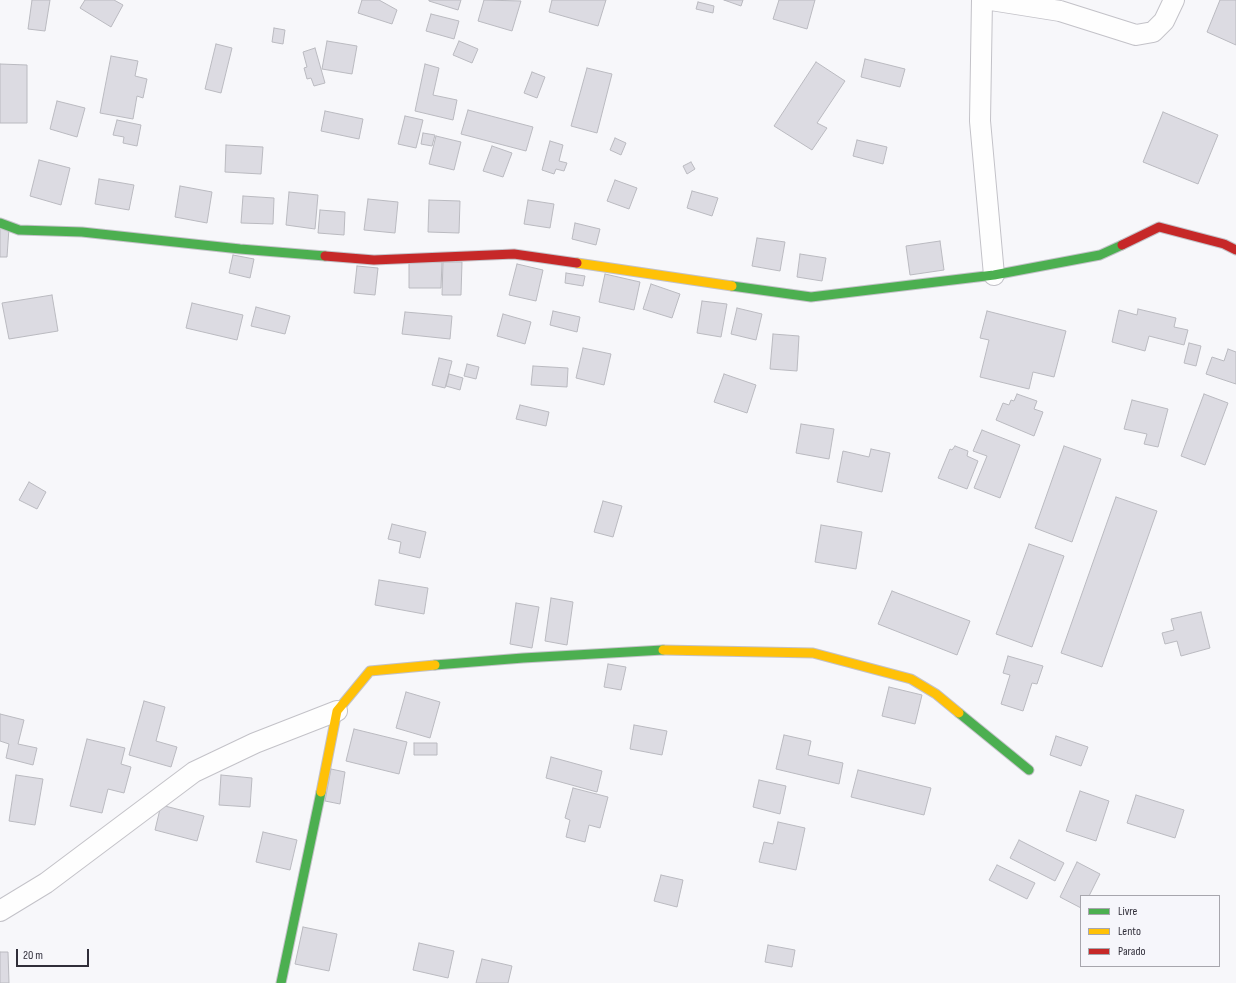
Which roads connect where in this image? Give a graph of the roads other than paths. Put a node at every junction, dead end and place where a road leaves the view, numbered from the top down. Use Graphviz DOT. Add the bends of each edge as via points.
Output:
graph roads {
  1 [pos="982,0"];
  2 [pos="991,0"];
  3 [pos="1174,0"];
  4 [pos="0,223"];
  5 [pos="1236,250"];
  6 [pos="994,275"];
  7 [pos="337,710"];
  8 [pos="1029,770"];
  9 [pos="0,911"];
  10 [pos="280,983"];
  1 -- 6 [label="street" via="980,121"];
  2 -- 3 [label="street" via="1060,11 1136,34 1152,32 1164,21"];
  4 -- 6 [label="street" via="19,230 82,232 374,260 514,254 811,297"];
  5 -- 6 [label="street" via="1224,244 1159,227 1100,255"];
  7 -- 8 [label="street" via="370,671 657,650 813,653 911,679 936,694"];
  7 -- 9 [label="street" via="255,743 194,772 46,883"];
  7 -- 10 [label="street" via="291,941"];
}
